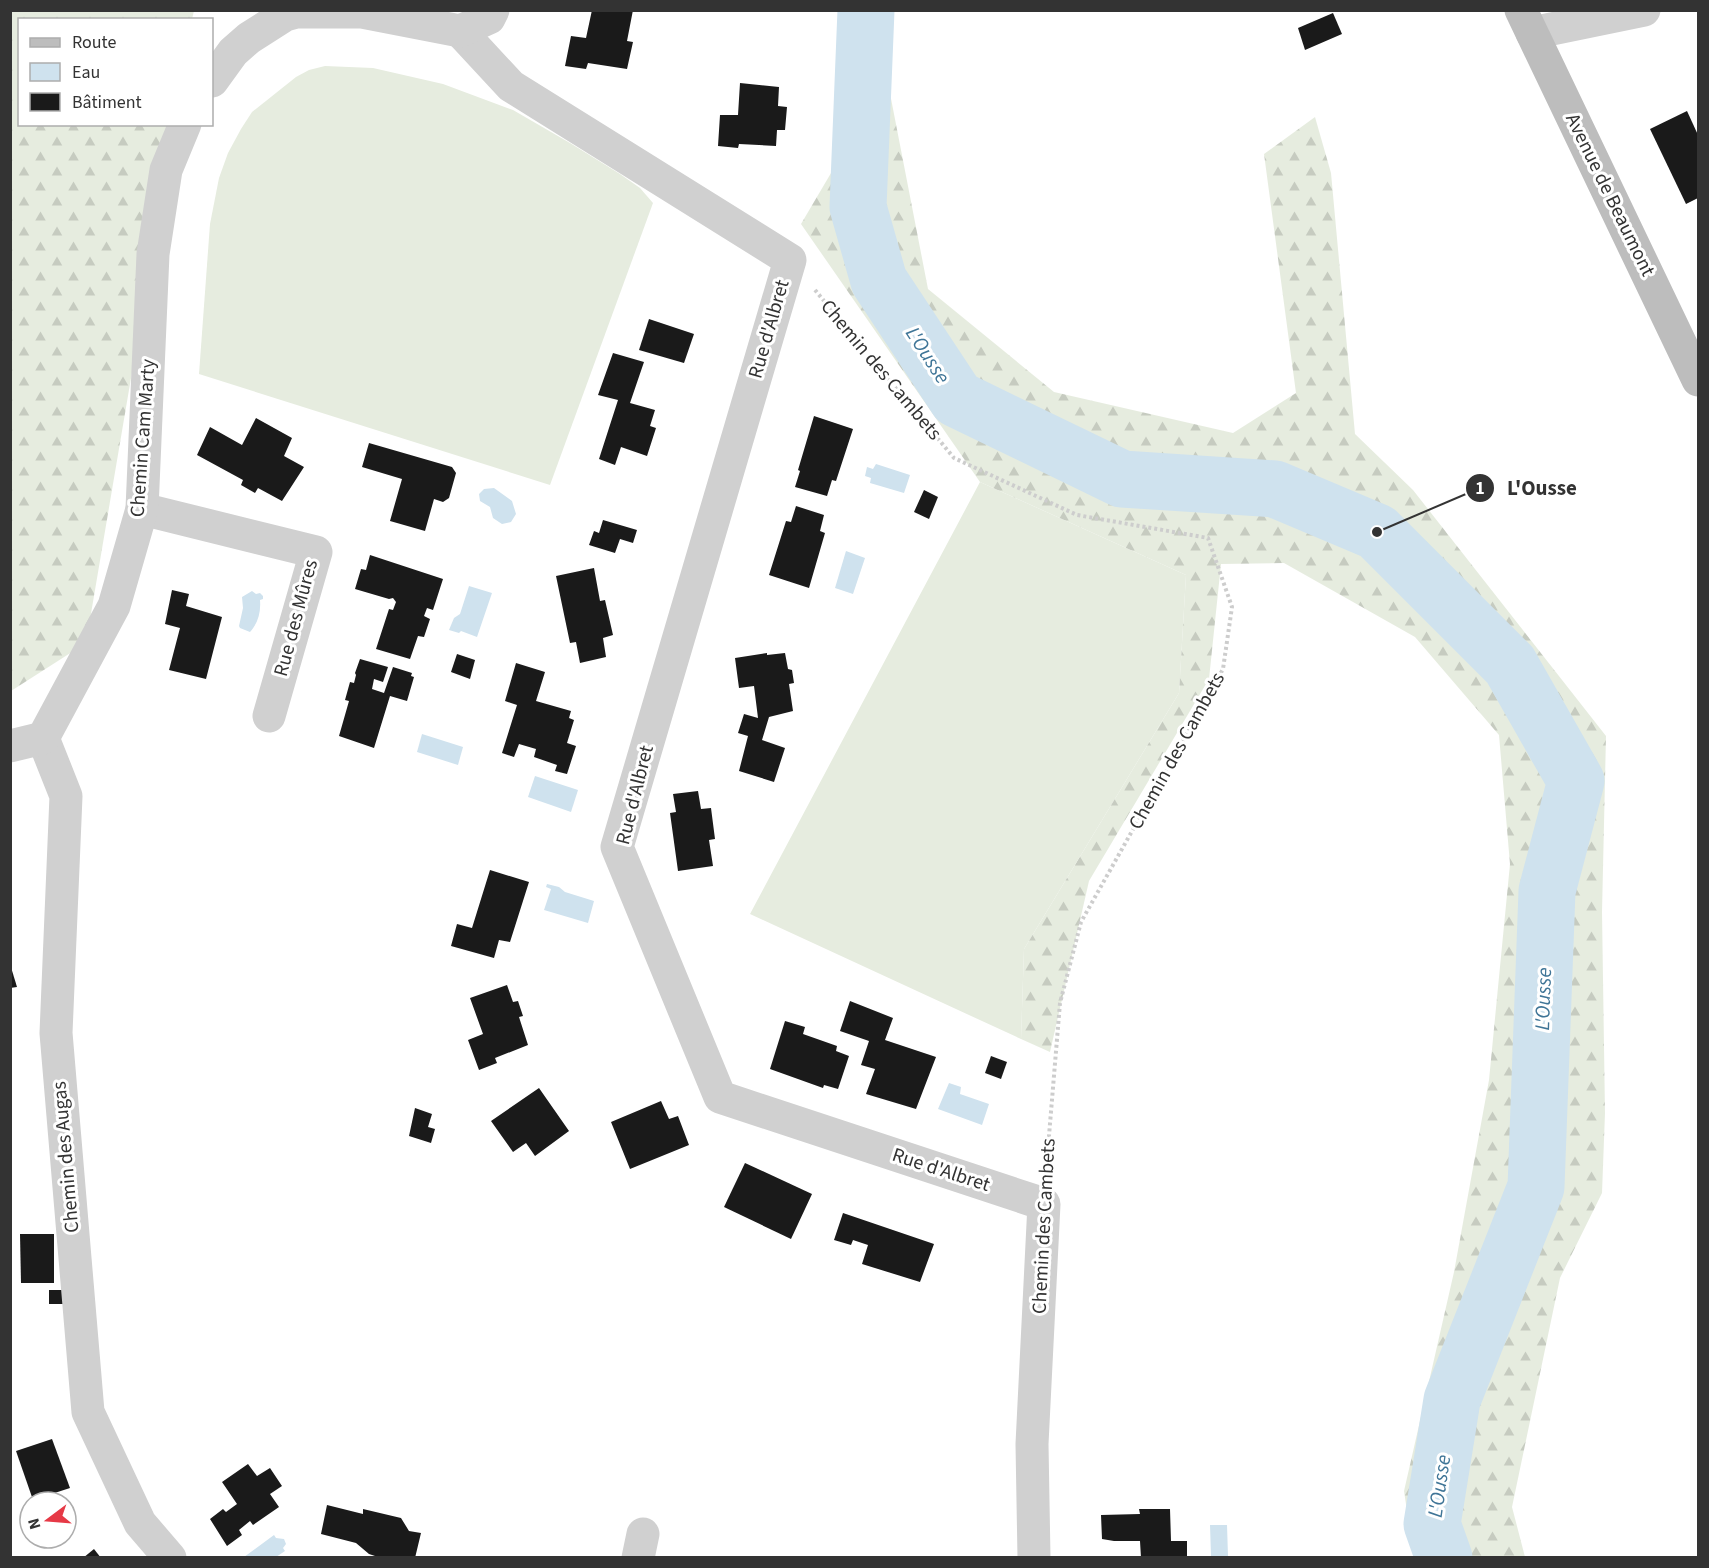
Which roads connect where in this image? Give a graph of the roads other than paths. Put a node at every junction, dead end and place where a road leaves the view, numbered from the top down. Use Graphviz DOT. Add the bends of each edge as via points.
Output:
graph roads {
  1 [pos="493,10"];
  2 [pos="1644,10"];
  3 [pos="1527,22"];
  4 [pos="460,31"];
  5 [pos="213,80"];
  6 [pos="184,126"];
  7 [pos="1698,380"];
  8 [pos="142,508"];
  9 [pos="269,716"];
  10 [pos="43,738"];
  11 [pos="10,746"];
  12 [pos="1044,1204"];
  13 [pos="170,1557"];
  14 [pos="1034,1557"];
  1 -- 4 [label="street" via="489,18"];
  2 -- 3 [label="street"];
  3 -- 7 [label="street, Avenue de Beaumont"];
  4 -- 5 [label="street" via="362,12 296,12 249,38"];
  4 -- 12 [label="street, Rue d'Albret" via="511,86 790,260 617,847 720,1097"];
  6 -- 8 [label="street, Chemin Cam Marty" via="166,170 153,254"];
  8 -- 9 [label="street, Rue des Mûres" via="316,552"];
  8 -- 10 [label="street, Chemin Cam Marty" via="114,606"];
  10 -- 11 [label="street"];
  10 -- 13 [label="street, Chemin des Augas" via="66,796 56,1033 88,1412 140,1522"];
  12 -- 14 [label="street, Chemin des Cambets" via="1032,1444"];
}
